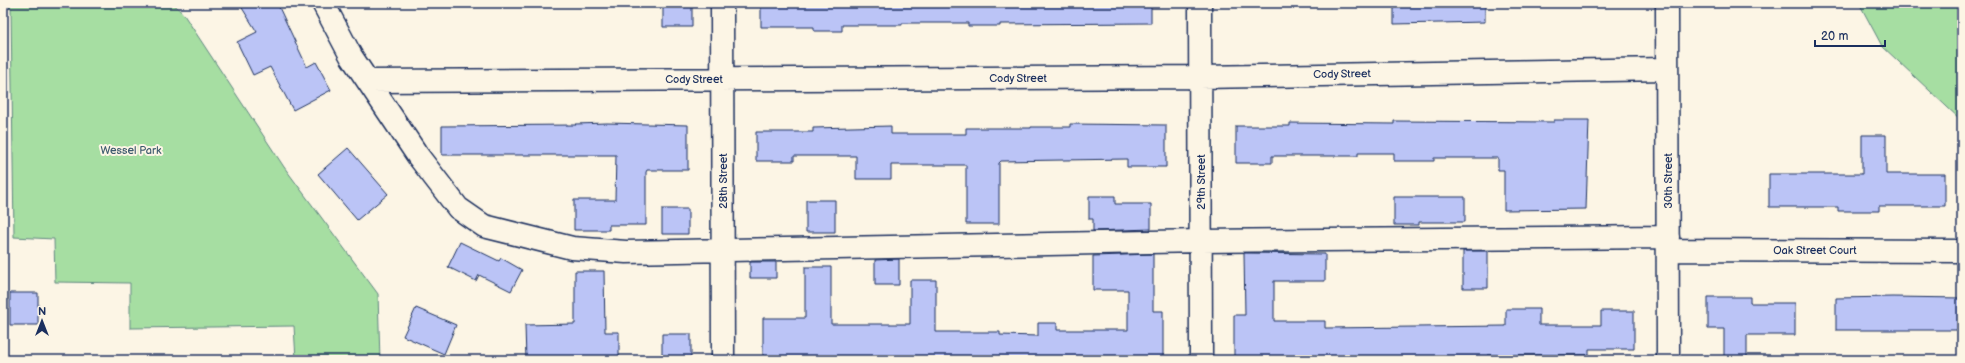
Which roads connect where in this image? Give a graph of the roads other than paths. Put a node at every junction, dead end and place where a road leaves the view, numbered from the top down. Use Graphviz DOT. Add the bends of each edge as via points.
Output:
graph roads {
  1 [pos="322,3"];
  2 [pos="722,3"];
  3 [pos="1200,3"];
  4 [pos="1667,3"];
  5 [pos="1668,69"];
  6 [pos="1200,77"];
  7 [pos="722,79"];
  8 [pos="368,81"];
  9 [pos="1201,241"];
  10 [pos="1668,243"];
  11 [pos="723,250"];
  12 [pos="1962,251"];
  13 [pos="723,360"];
  14 [pos="1200,360"];
  15 [pos="1668,360"];
  1 -- 8 [label="street, Oak Street Court"];
  2 -- 7 [label="street, 28th Street"];
  3 -- 6 [label="street, 29th Street"];
  4 -- 5 [label="street, 30th Street"];
  5 -- 6 [label="street, Cody Street"];
  5 -- 10 [label="street, 30th Street"];
  6 -- 7 [label="street, Cody Street"];
  6 -- 9 [label="street, 29th Street"];
  7 -- 8 [label="street, Cody Street"];
  7 -- 11 [label="street, 28th Street"];
  8 -- 11 [label="street, Oak Street Court" via="418,156 458,208 484,226 572,248 626,252"];
  9 -- 10 [label="street, Oak Street Court"];
  9 -- 11 [label="street, Oak Street Court"];
  9 -- 14 [label="street, 29th Street"];
  10 -- 12 [label="street, Oak Street Court"];
  10 -- 15 [label="street, 30th Street"];
  11 -- 13 [label="street, 28th Street"];
}
